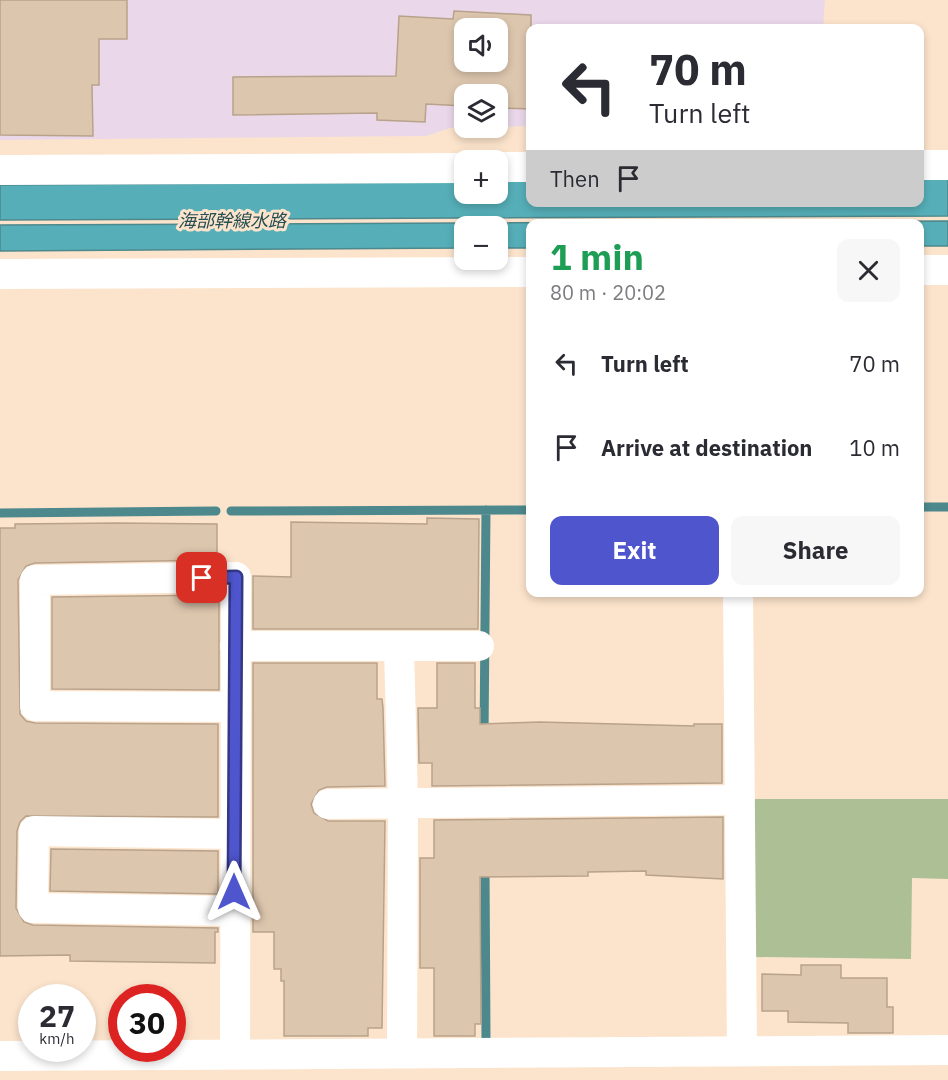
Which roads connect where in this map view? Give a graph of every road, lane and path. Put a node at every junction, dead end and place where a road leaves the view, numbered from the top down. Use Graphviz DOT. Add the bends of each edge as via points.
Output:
graph roads {
  1 [pos="924,165"];
  2 [pos="948,165"];
  3 [pos="508,167"];
  4 [pos="526,167"];
  5 [pos="454,168"];
  6 [pos="0,170"];
  7 [pos="924,270"];
  8 [pos="948,270"];
  9 [pos="526,272"];
  10 [pos="0,274"];
  11 [pos="738,597"];
  12 [pos="235,646"];
  13 [pos="399,646"];
  14 [pos="479,646"];
  15 [pos="235,707"];
  16 [pos="740,800"];
  17 [pos="403,803"];
  18 [pos="328,804"];
  19 [pos="234,834"];
  20 [pos="234,911"];
  21 [pos="948,1050"];
  22 [pos="742,1052"];
  23 [pos="236,1053"];
  24 [pos="402,1053"];
  25 [pos="0,1056"];
  1 -- 2 [label="street"];
  3 -- 4 [label="street"];
  5 -- 6 [label="street"];
  7 -- 8 [label="street"];
  9 -- 10 [label="street"];
  11 -- 16 [label="street"];
  12 -- 13 [label="street"];
  12 -- 15 [label="street"];
  12 -- 15 [label="street" via="236,577 35,580 35,706"];
  13 -- 14 [label="street"];
  13 -- 17 [label="street"];
  15 -- 19 [label="street"];
  16 -- 17 [label="street"];
  16 -- 22 [label="street"];
  17 -- 18 [label="street"];
  17 -- 24 [label="street"];
  19 -- 20 [label="street"];
  19 -- 20 [label="street" via="34,831 33,908"];
  20 -- 23 [label="street"];
  21 -- 22 [label="street"];
  22 -- 24 [label="street"];
  23 -- 24 [label="street"];
  23 -- 25 [label="street"];
}
